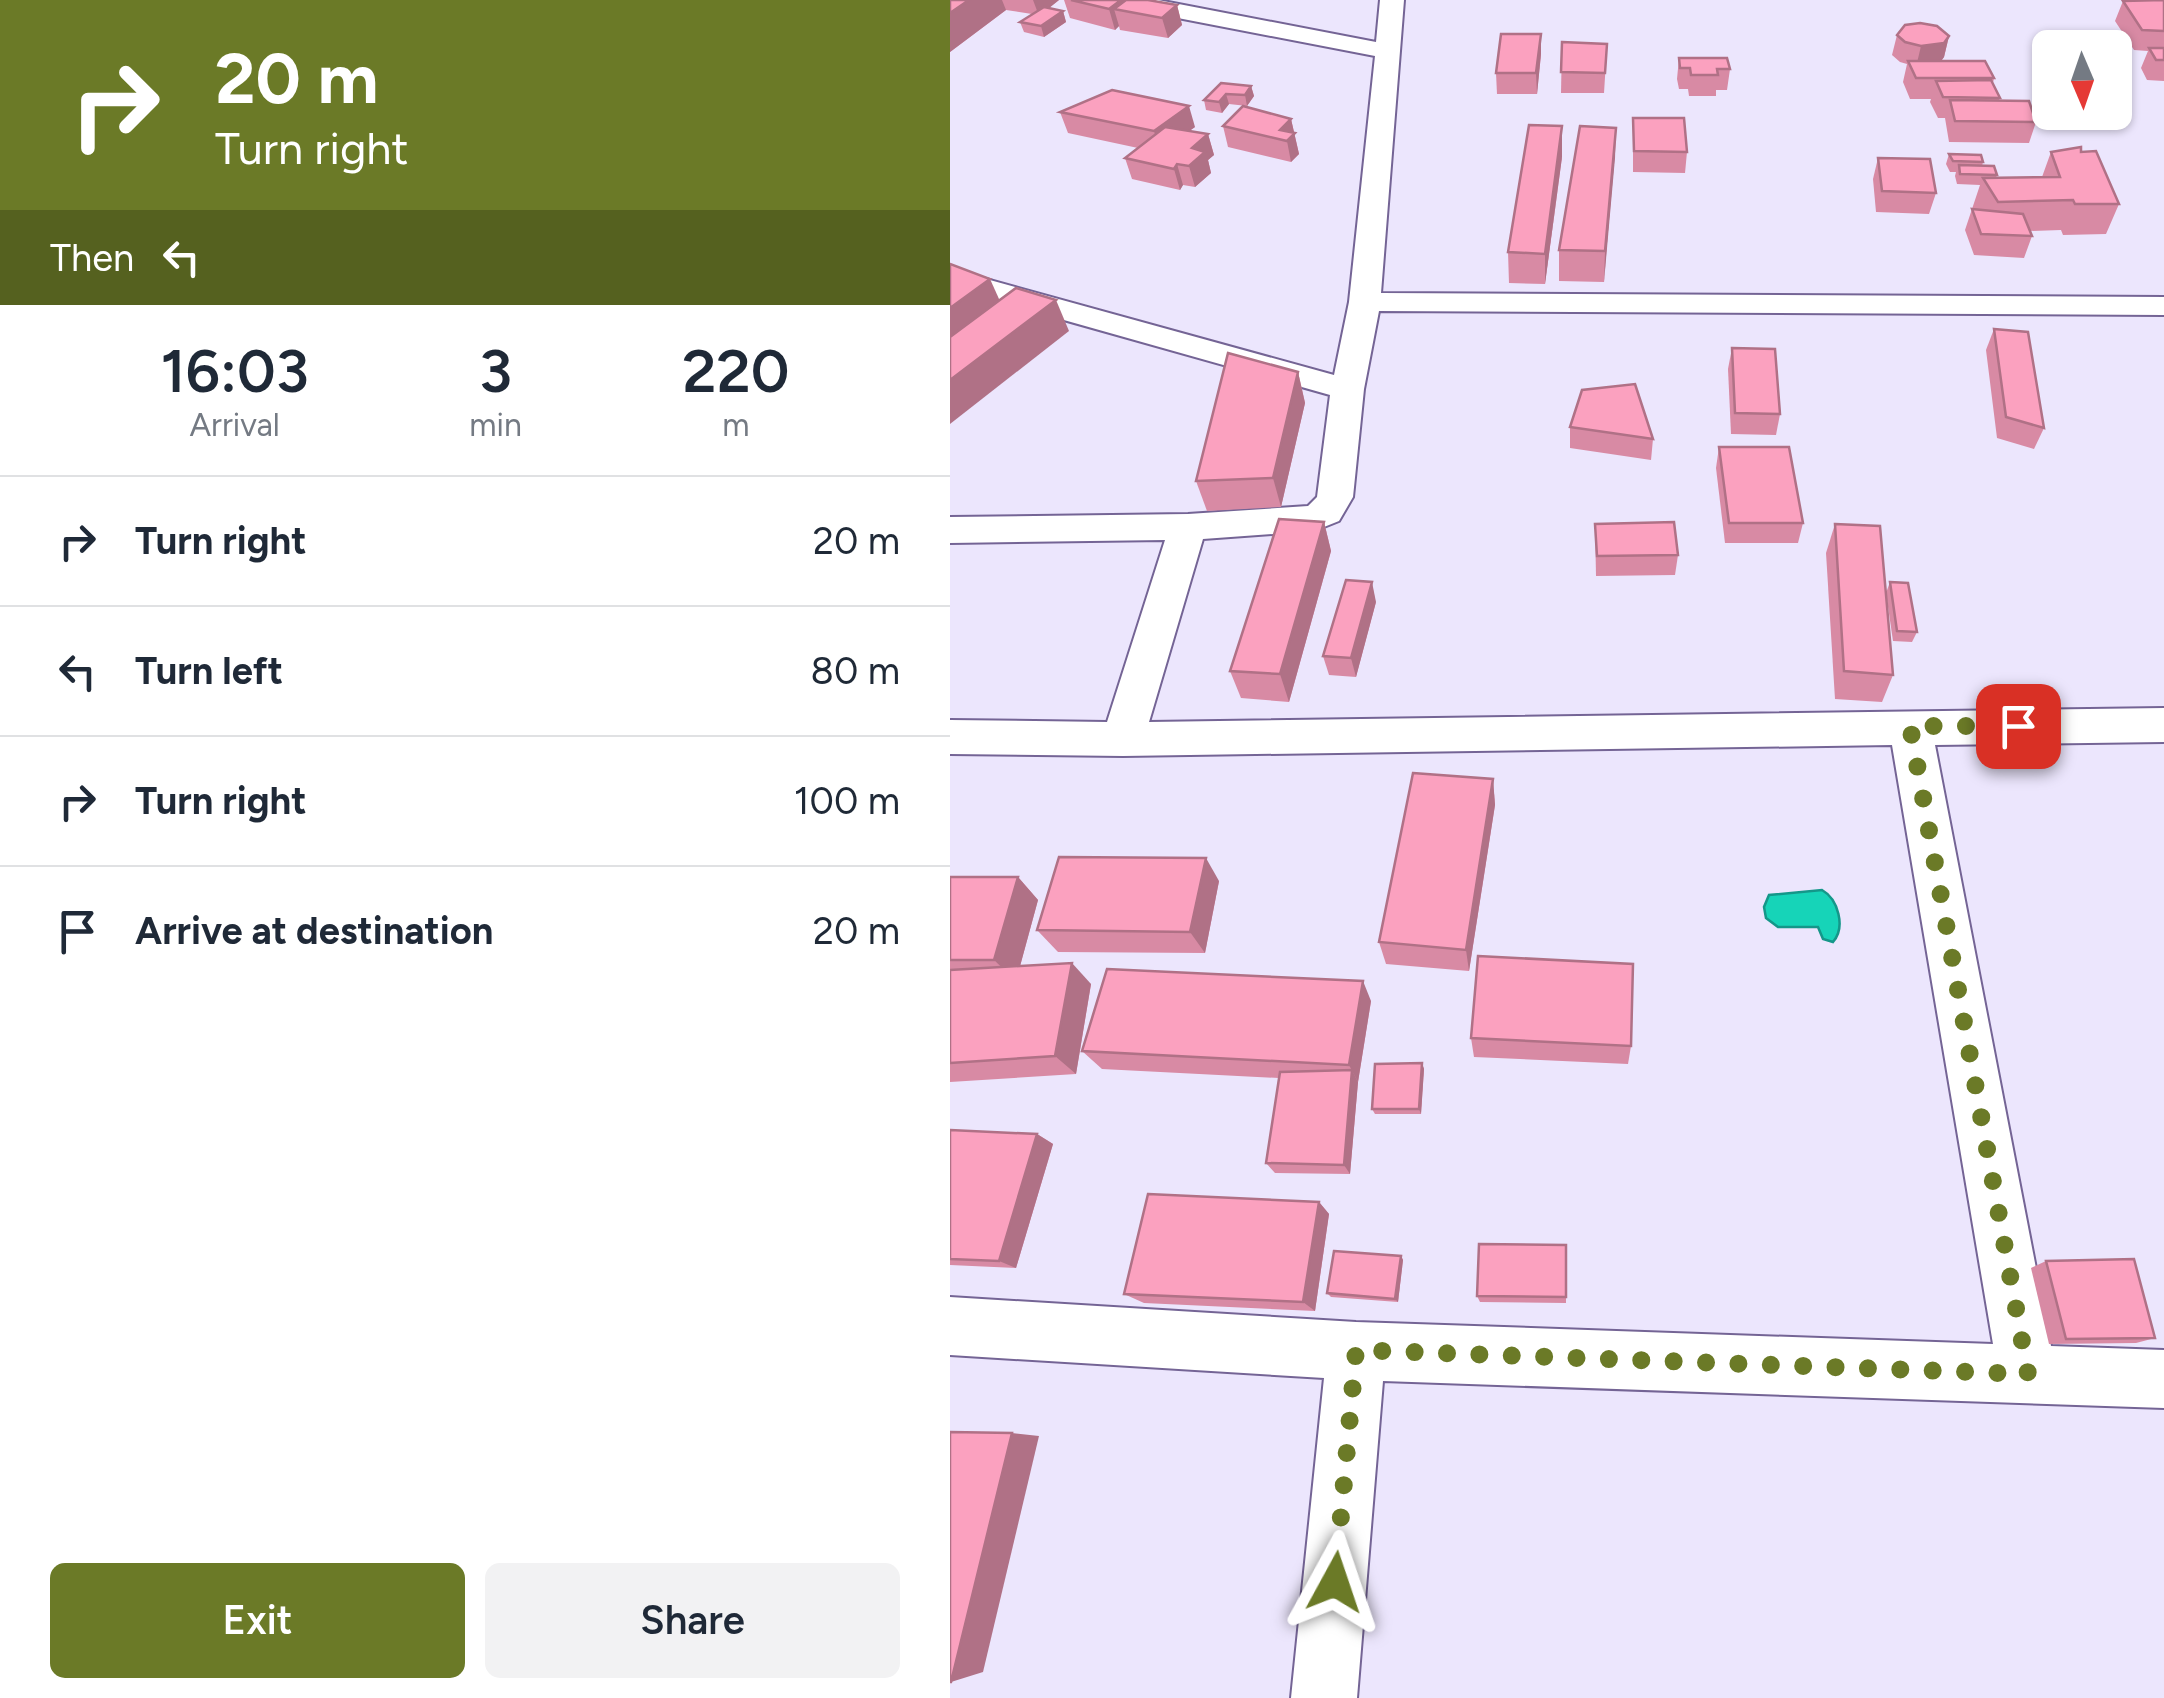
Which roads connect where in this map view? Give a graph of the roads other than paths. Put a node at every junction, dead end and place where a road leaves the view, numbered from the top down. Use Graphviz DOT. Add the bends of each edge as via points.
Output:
graph roads {
  1 [pos="1121,0"];
  2 [pos="1392,0"];
  3 [pos="1387,51"];
  4 [pos="950,278"];
  5 [pos="1365,302"];
  6 [pos="2164,306"];
  7 [pos="1347,389"];
  8 [pos="1188,527"];
  9 [pos="950,530"];
  10 [pos="2164,725"];
  11 [pos="1910,726"];
  12 [pos="950,737"];
  13 [pos="1123,739"];
  14 [pos="950,1326"];
  15 [pos="1356,1350"];
  16 [pos="2028,1374"];
  17 [pos="2164,1379"];
  18 [pos="1324,1698"];
  1 -- 3 [label="street"];
  2 -- 3 [label="street"];
  3 -- 5 [label="street"];
  4 -- 7 [label="street"];
  5 -- 6 [label="street"];
  5 -- 7 [label="street"];
  7 -- 8 [label="street" via="1335,497 1326,512"];
  8 -- 9 [label="street"];
  8 -- 13 [label="street"];
  10 -- 11 [label="street"];
  11 -- 13 [label="street"];
  11 -- 16 [label="street"];
  12 -- 13 [label="street"];
  14 -- 15 [label="street"];
  15 -- 16 [label="street"];
  15 -- 18 [label="street"];
  16 -- 17 [label="street"];
}
